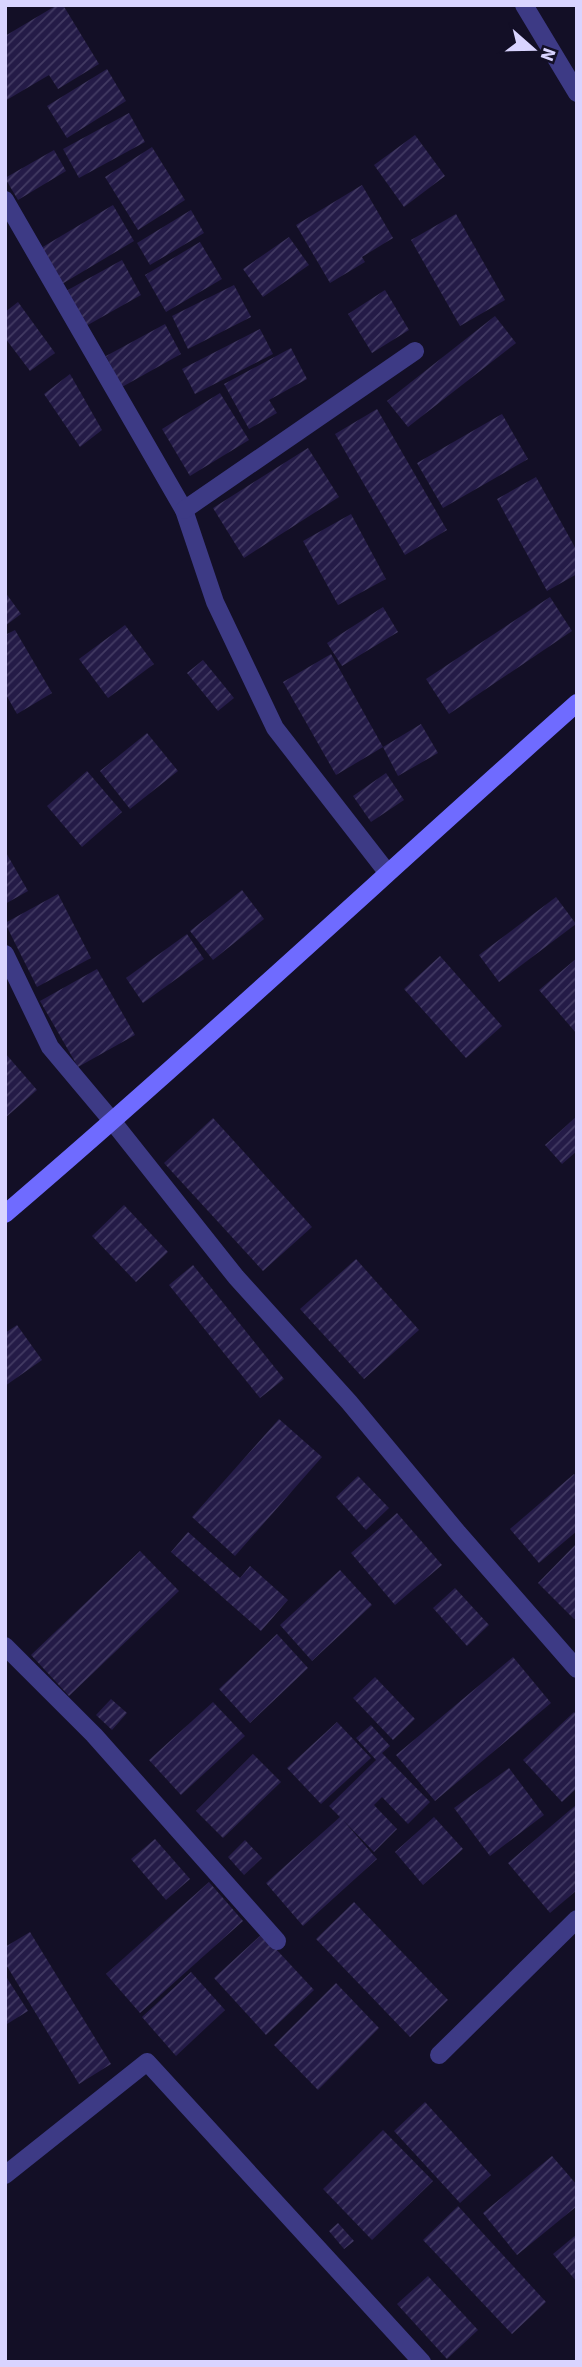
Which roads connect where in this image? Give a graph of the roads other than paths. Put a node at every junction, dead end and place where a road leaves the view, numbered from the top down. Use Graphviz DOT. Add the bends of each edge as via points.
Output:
graph roads {
  1 [pos="524,5"];
  2 [pos="577,93"];
  3 [pos="5,200"];
  4 [pos="415,351"];
  5 [pos="184,510"];
  6 [pos="577,703"];
  7 [pos="387,872"];
  8 [pos="5,954"];
  9 [pos="113,1122"];
  10 [pos="5,1214"];
  11 [pos="5,1646"];
  12 [pos="577,1668"];
  13 [pos="577,1919"];
  14 [pos="277,1941"];
  15 [pos="439,2056"];
  16 [pos="5,2175"];
  17 [pos="422,2362"];
  1 -- 2 [label="street"];
  3 -- 5 [label="street"];
  4 -- 5 [label="street"];
  5 -- 7 [label="street" via="215,602 275,727"];
  6 -- 7 [label="street"];
  7 -- 9 [label="street"];
  8 -- 9 [label="street" via="50,1047"];
  9 -- 10 [label="street"];
  9 -- 12 [label="street" via="236,1277"];
  11 -- 14 [label="street" via="94,1735"];
  13 -- 15 [label="street"];
  16 -- 17 [label="street" via="147,2062"];
}
